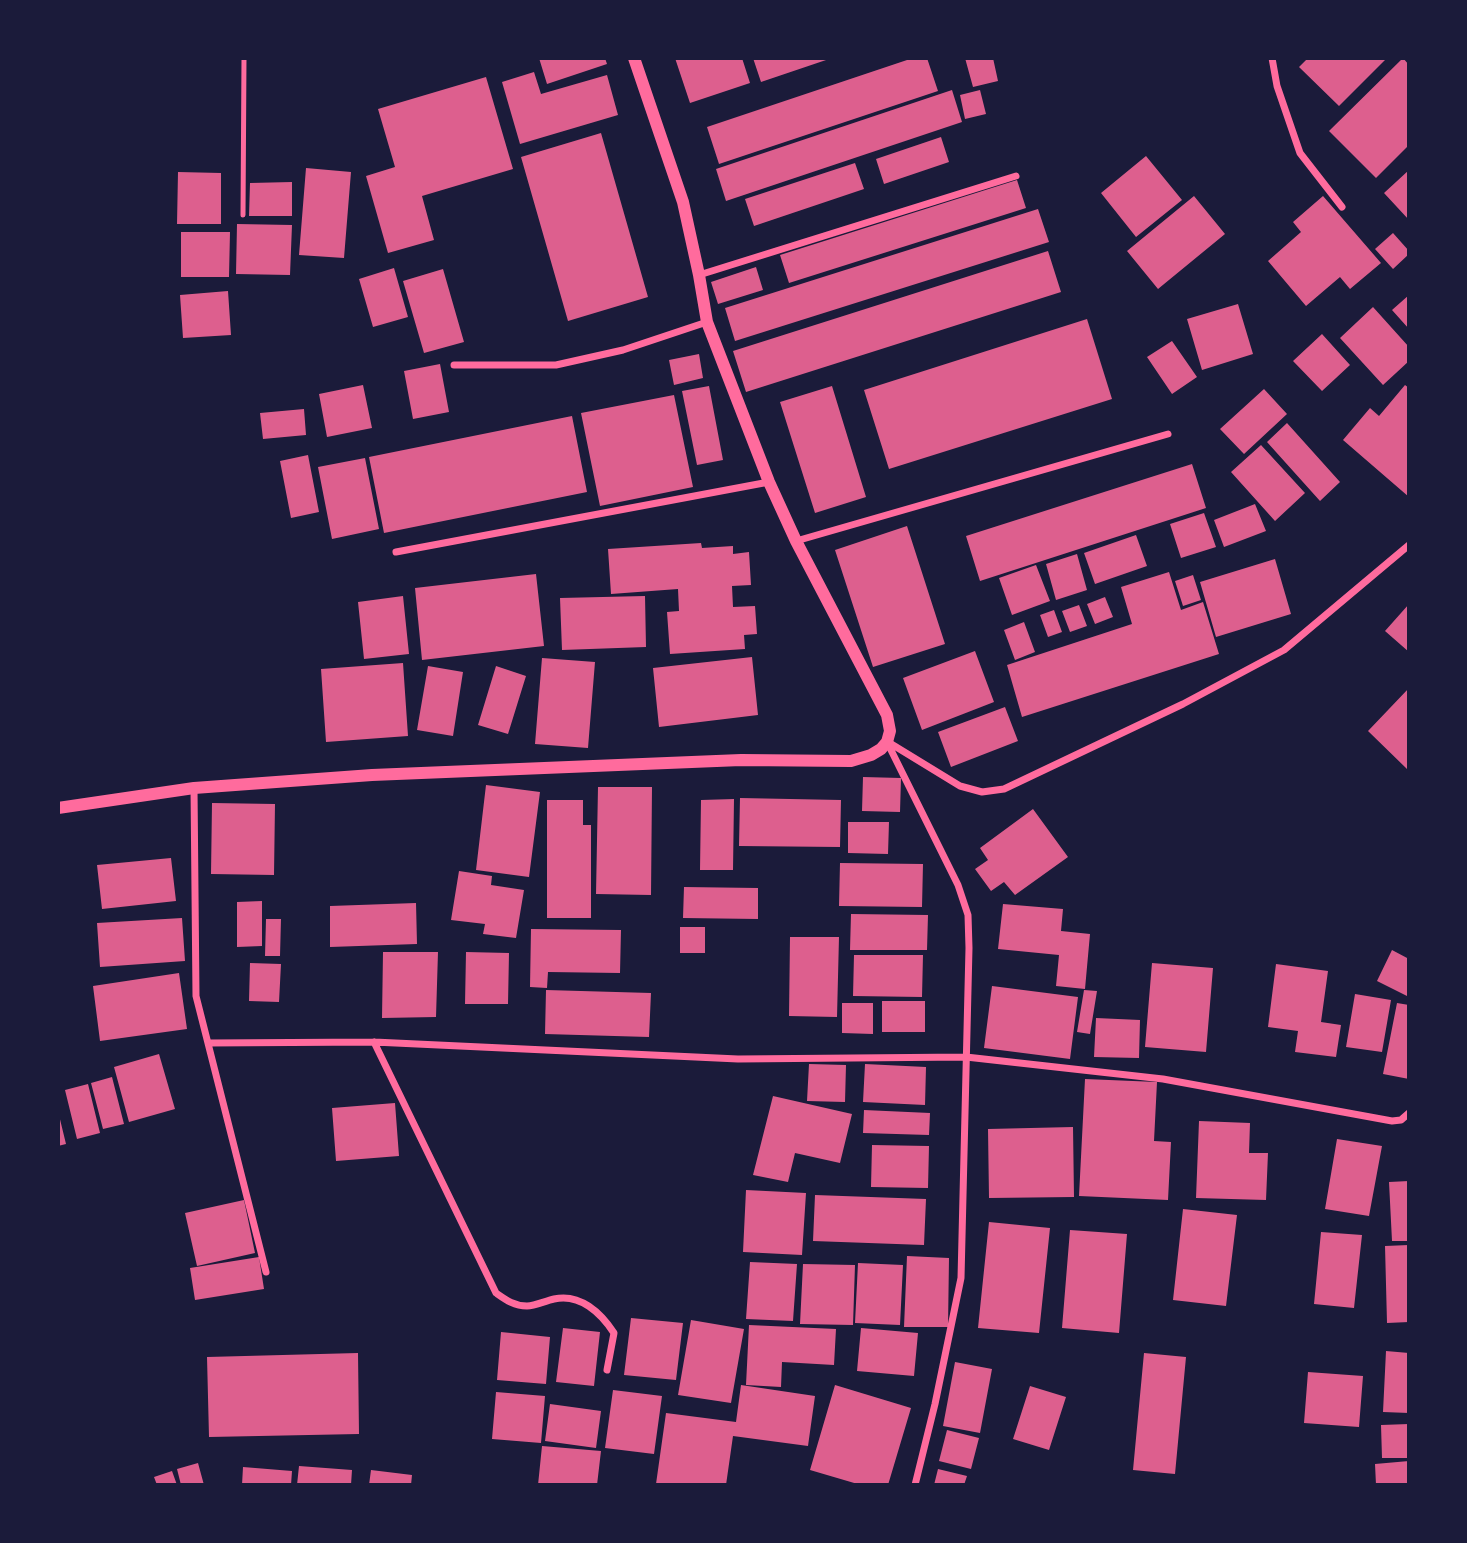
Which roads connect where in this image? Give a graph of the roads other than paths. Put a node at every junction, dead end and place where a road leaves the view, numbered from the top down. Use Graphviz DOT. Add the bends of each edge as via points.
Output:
graph roads {
  1 [pos="244,58"];
  2 [pos="634,58"];
  3 [pos="1272,58"];
  4 [pos="1016,176"];
  5 [pos="1342,207"];
  6 [pos="243,215"];
  7 [pos="699,275"];
  8 [pos="708,322"];
  9 [pos="454,365"];
  10 [pos="1168,434"];
  11 [pos="769,482"];
  12 [pos="796,541"];
  13 [pos="1409,545"];
  14 [pos="396,552"];
  15 [pos="887,742"];
  16 [pos="194,788"];
  17 [pos="58,808"];
  18 [pos="374,1042"];
  19 [pos="208,1043"];
  20 [pos="966,1057"];
  21 [pos="1409,1113"];
  22 [pos="266,1272"];
  23 [pos="607,1370"];
  24 [pos="915,1485"];
  1 -- 6 [label="lane"];
  2 -- 7 [label="street" via="683,202"];
  3 -- 5 [label="street" via="1300,153"];
  4 -- 7 [label="street"];
  7 -- 8 [label="street"];
  8 -- 9 [label="street" via="623,350 556,365"];
  8 -- 11 [label="street"];
  10 -- 12 [label="street"];
  11 -- 12 [label="street"];
  11 -- 14 [label="street"];
  12 -- 15 [label="street" via="887,715"];
  13 -- 15 [label="street" via="1284,650 1004,789 982,792 960,786"];
  15 -- 16 [label="street" via="872,755 851,761 741,760 372,775"];
  15 -- 20 [label="street" via="958,885 968,915"];
  16 -- 17 [label="street"];
  16 -- 19 [label="street" via="196,996"];
  18 -- 19 [label="street"];
  18 -- 20 [label="street" via="738,1059"];
  18 -- 23 [label="street" via="496,1293 509,1303 527,1306 558,1298 589,1306 614,1333"];
  19 -- 22 [label="street"];
  20 -- 21 [label="street" via="1163,1079 1392,1121"];
  20 -- 24 [label="street" via="961,1278"];
}
